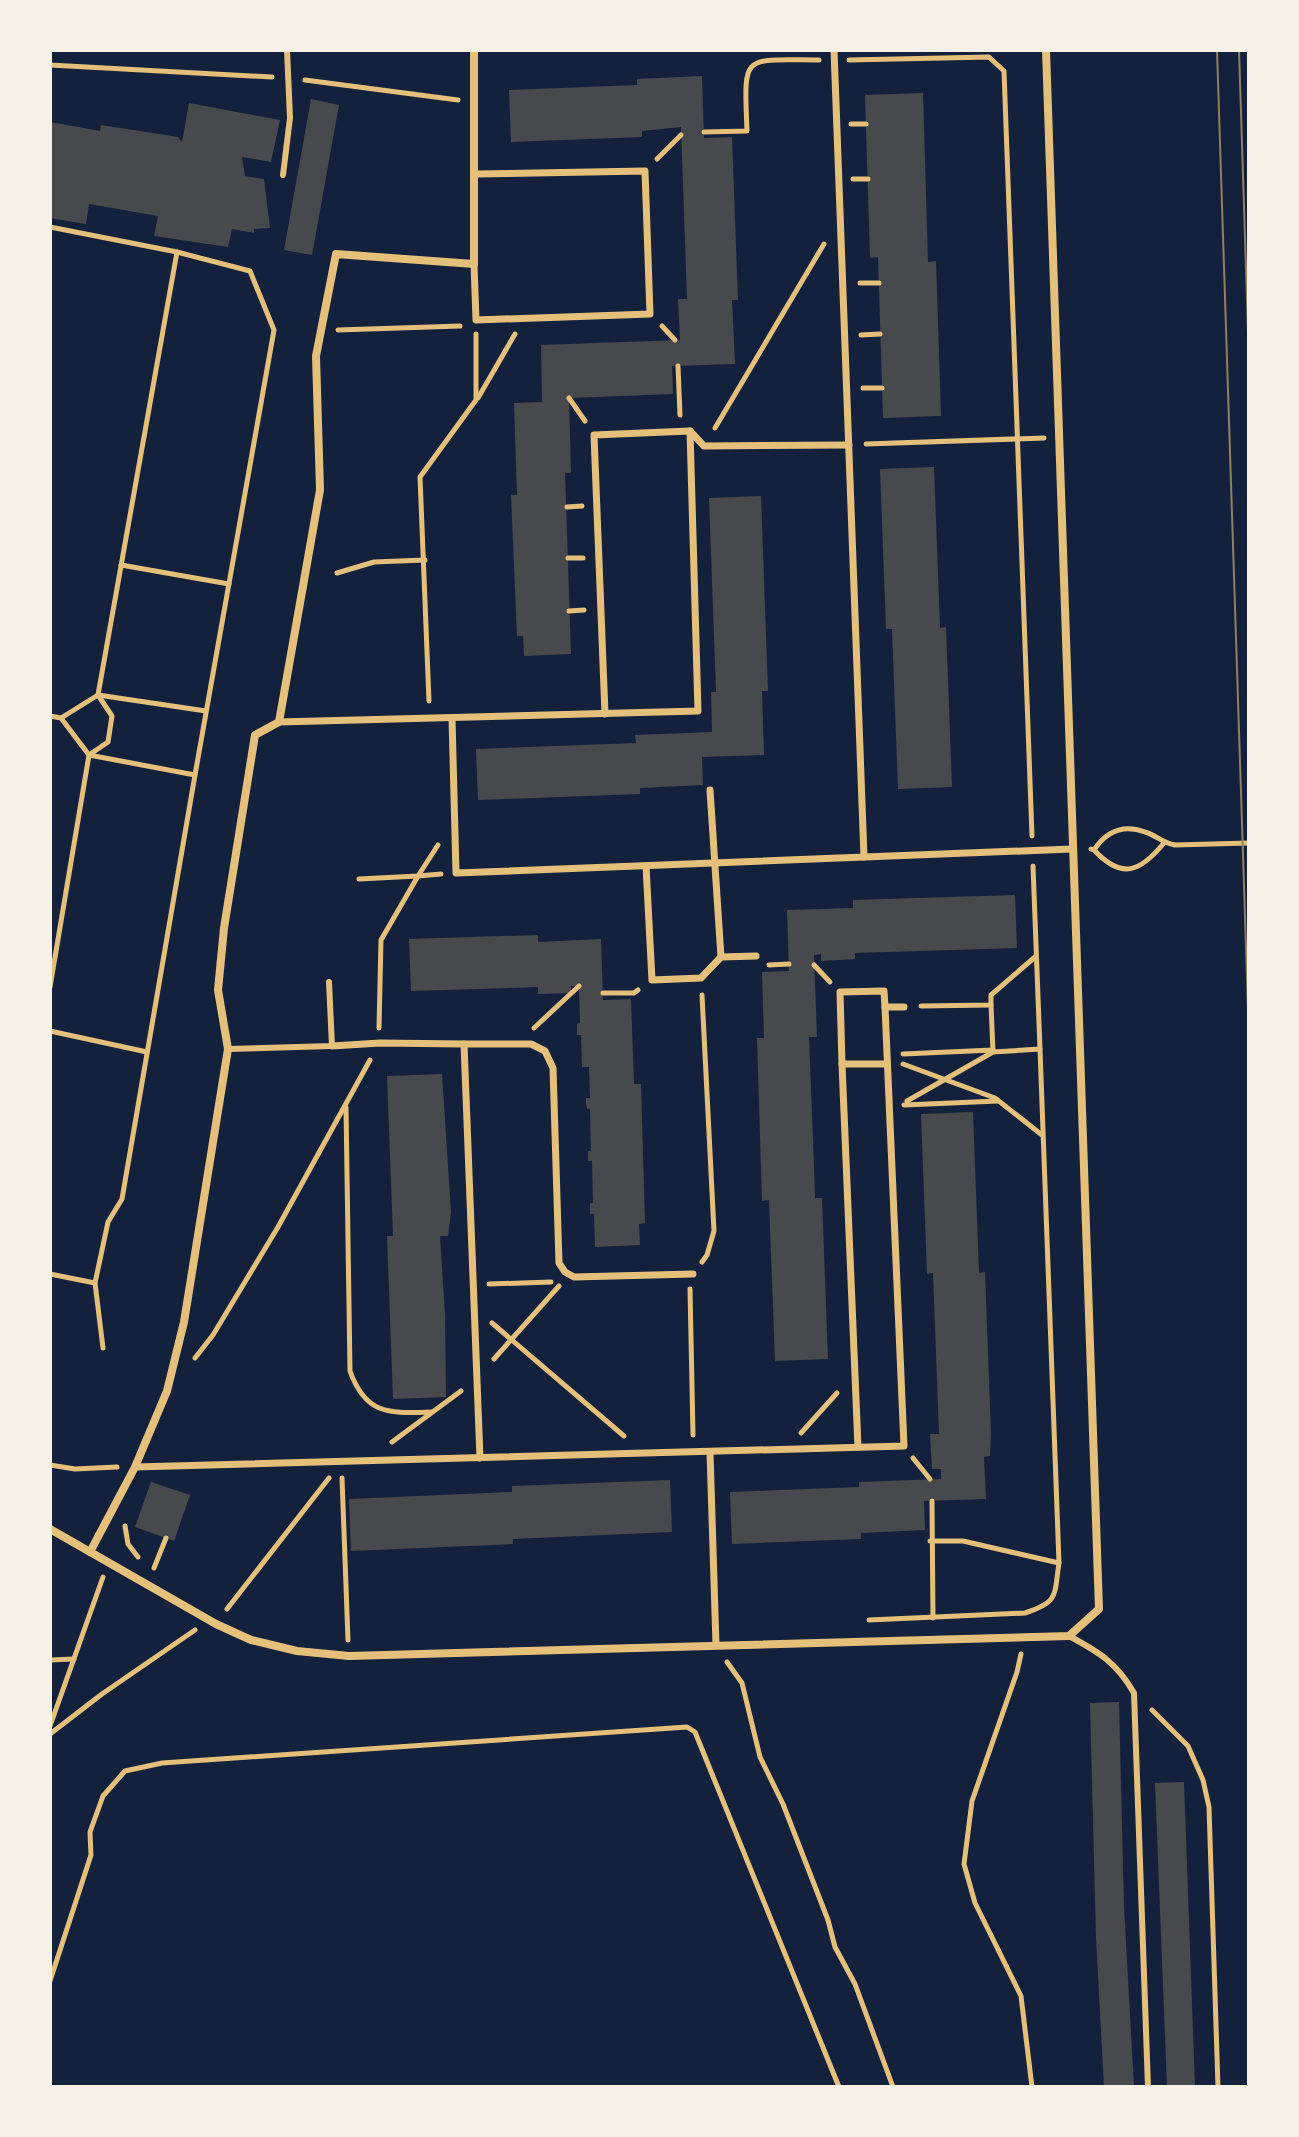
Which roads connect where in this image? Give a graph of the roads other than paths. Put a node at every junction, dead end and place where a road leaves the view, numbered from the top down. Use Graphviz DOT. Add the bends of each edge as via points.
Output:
graph roads {
  1 [pos="287,50"];
  2 [pos="474,50"];
  3 [pos="834,50"];
  4 [pos="1046,50"];
  5 [pos="476,174"];
  6 [pos="283,175"];
  7 [pos="474,264"];
  8 [pos="685,431"];
  9 [pos="849,445"];
  10 [pos="605,714"];
  11 [pos="452,718"];
  12 [pos="279,722"];
  13 [pos="710,790"];
  14 [pos="1072,849"];
  15 [pos="864,857"];
  16 [pos="714,863"];
  17 [pos="646,866"];
  18 [pos="756,956"];
  19 [pos="721,957"];
  20 [pos="329,982"];
  21 [pos="885,1007"];
  22 [pos="904,1007"];
  23 [pos="464,1044"];
  24 [pos="332,1046"];
  25 [pos="228,1049"];
  26 [pos="886,1059"];
  27 [pos="842,1064"];
  28 [pos="693,1274"];
  29 [pos="858,1447"];
  30 [pos="710,1452"];
  31 [pos="480,1458"];
  32 [pos="135,1467"];
  33 [pos="50,1529"];
  34 [pos="90,1552"];
  35 [pos="1069,1636"];
  36 [pos="716,1645"];
  37 [pos="1148,2087"];
  1 -- 6 [label="lane" via="290,118"];
  2 -- 5 [label="street"];
  3 -- 9 [label="street"];
  4 -- 14 [label="street"];
  5 -- 7 [label="street"];
  5 -- 7 [label="street" via="645,171 650,314 476,323"];
  7 -- 12 [label="street" via="336,254 315,380 320,490"];
  8 -- 9 [label="street" via="704,446"];
  8 -- 10 [label="street" via="594,435"];
  8 -- 10 [label="street" via="698,711"];
  9 -- 15 [label="street"];
  10 -- 11 [label="street"];
  11 -- 12 [label="street"];
  11 -- 17 [label="street" via="456,873"];
  12 -- 25 [label="street" via="255,735 229,898 218,990"];
  13 -- 16 [label="street"];
  14 -- 15 [label="street"];
  14 -- 35 [label="street" via="1099,1609"];
  15 -- 16 [label="street"];
  16 -- 17 [label="street"];
  16 -- 19 [label="street"];
  17 -- 19 [label="street" via="652,980 701,978"];
  18 -- 19 [label="street"];
  20 -- 24 [label="lane"];
  21 -- 22 [label="street"];
  21 -- 26 [label="street"];
  21 -- 27 [label="street" via="884,991 840,992"];
  23 -- 24 [label="street"];
  23 -- 28 [label="street" via="531,1044 545,1051 553,1068 559,1263 565,1272 574,1277"];
  23 -- 31 [label="street"];
  24 -- 25 [label="lane"];
  25 -- 32 [label="street" via="184,1322 167,1391"];
  26 -- 27 [label="street"];
  26 -- 29 [label="street" via="904,1446"];
  27 -- 29 [label="street"];
  29 -- 30 [label="street"];
  30 -- 31 [label="street"];
  30 -- 36 [label="street"];
  31 -- 32 [label="street"];
  32 -- 34 [label="street"];
  33 -- 34 [label="street"];
  34 -- 36 [label="street" via="209,1620 251,1640 297,1651 349,1656"];
  35 -- 36 [label="street"];
  35 -- 37 [label="lane" via="1103,1654 1134,1693"];
}
